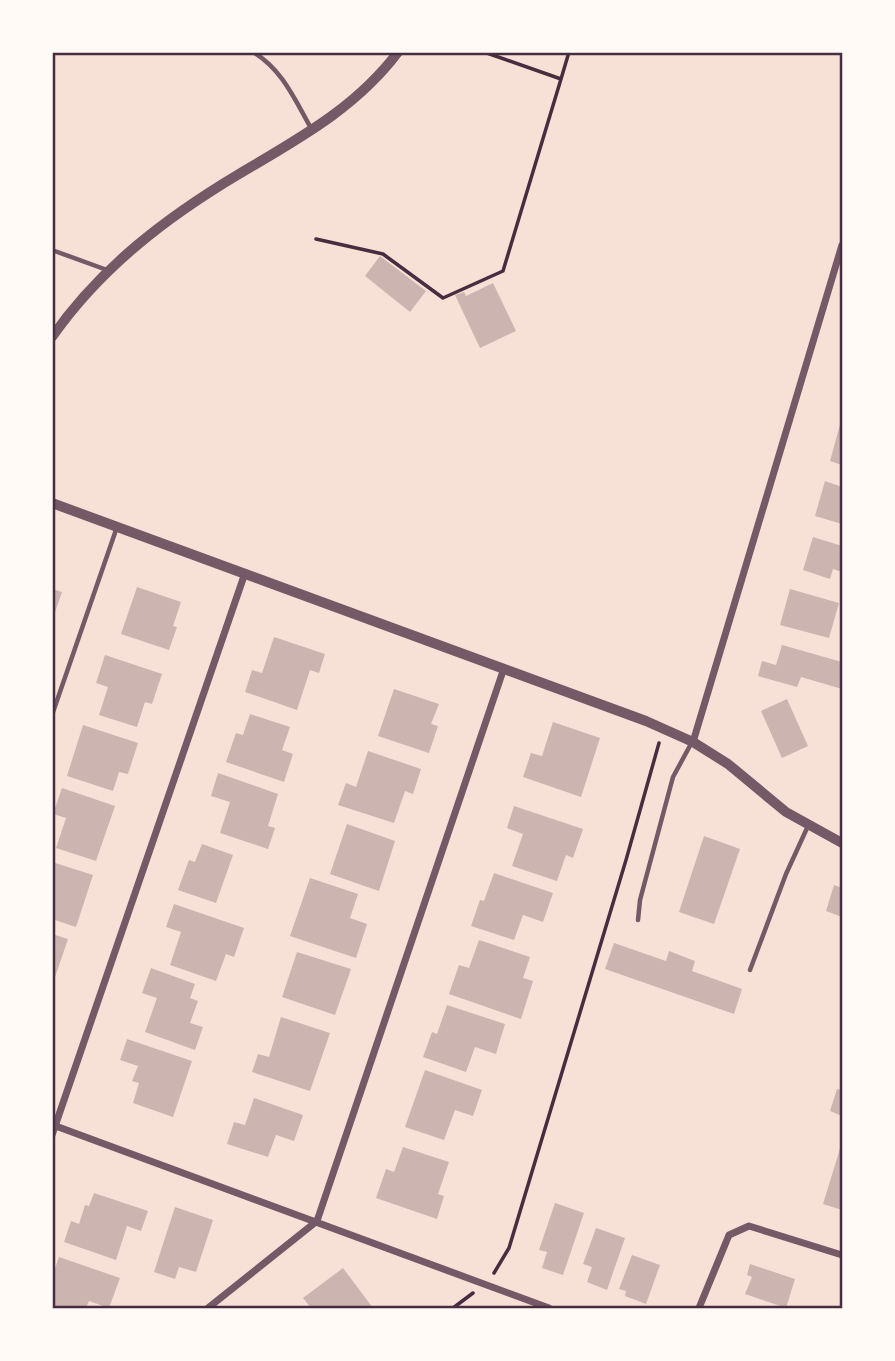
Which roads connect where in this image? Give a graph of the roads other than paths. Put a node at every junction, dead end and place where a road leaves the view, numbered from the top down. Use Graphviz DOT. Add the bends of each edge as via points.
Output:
graph roads {
  1 [pos="253,52"];
  2 [pos="398,52"];
  3 [pos="312,131"];
  4 [pos="842,245"];
  5 [pos="52,250"];
  6 [pos="107,270"];
  7 [pos="52,337"];
  8 [pos="52,503"];
  9 [pos="117,526"];
  10 [pos="245,573"];
  11 [pos="504,668"];
  12 [pos="52,715"];
  13 [pos="693,742"];
  14 [pos="808,825"];
  15 [pos="842,843"];
  16 [pos="639,920"];
  17 [pos="750,970"];
  18 [pos="54,1125"];
  19 [pos="52,1135"];
  20 [pos="317,1221"];
  21 [pos="842,1255"];
  22 [pos="208,1308"];
  23 [pos="549,1308"];
  24 [pos="699,1308"];
  1 -- 3 [label="lane" via="267,61 291,91"];
  2 -- 3 [label="street" via="354,101"];
  3 -- 6 [label="street" via="186,208"];
  4 -- 13 [label="street"];
  5 -- 6 [label="lane"];
  6 -- 7 [label="street"];
  8 -- 9 [label="street"];
  9 -- 10 [label="street"];
  9 -- 12 [label="lane"];
  10 -- 11 [label="street"];
  10 -- 18 [label="street"];
  11 -- 13 [label="street"];
  11 -- 20 [label="street"];
  13 -- 14 [label="street"];
  13 -- 16 [label="lane" via="673,777 640,900"];
  14 -- 15 [label="street"];
  14 -- 17 [label="lane"];
  18 -- 19 [label="street"];
  18 -- 20 [label="street"];
  20 -- 22 [label="street"];
  20 -- 23 [label="street"];
  21 -- 24 [label="street" via="750,1226 729,1235"];
}
